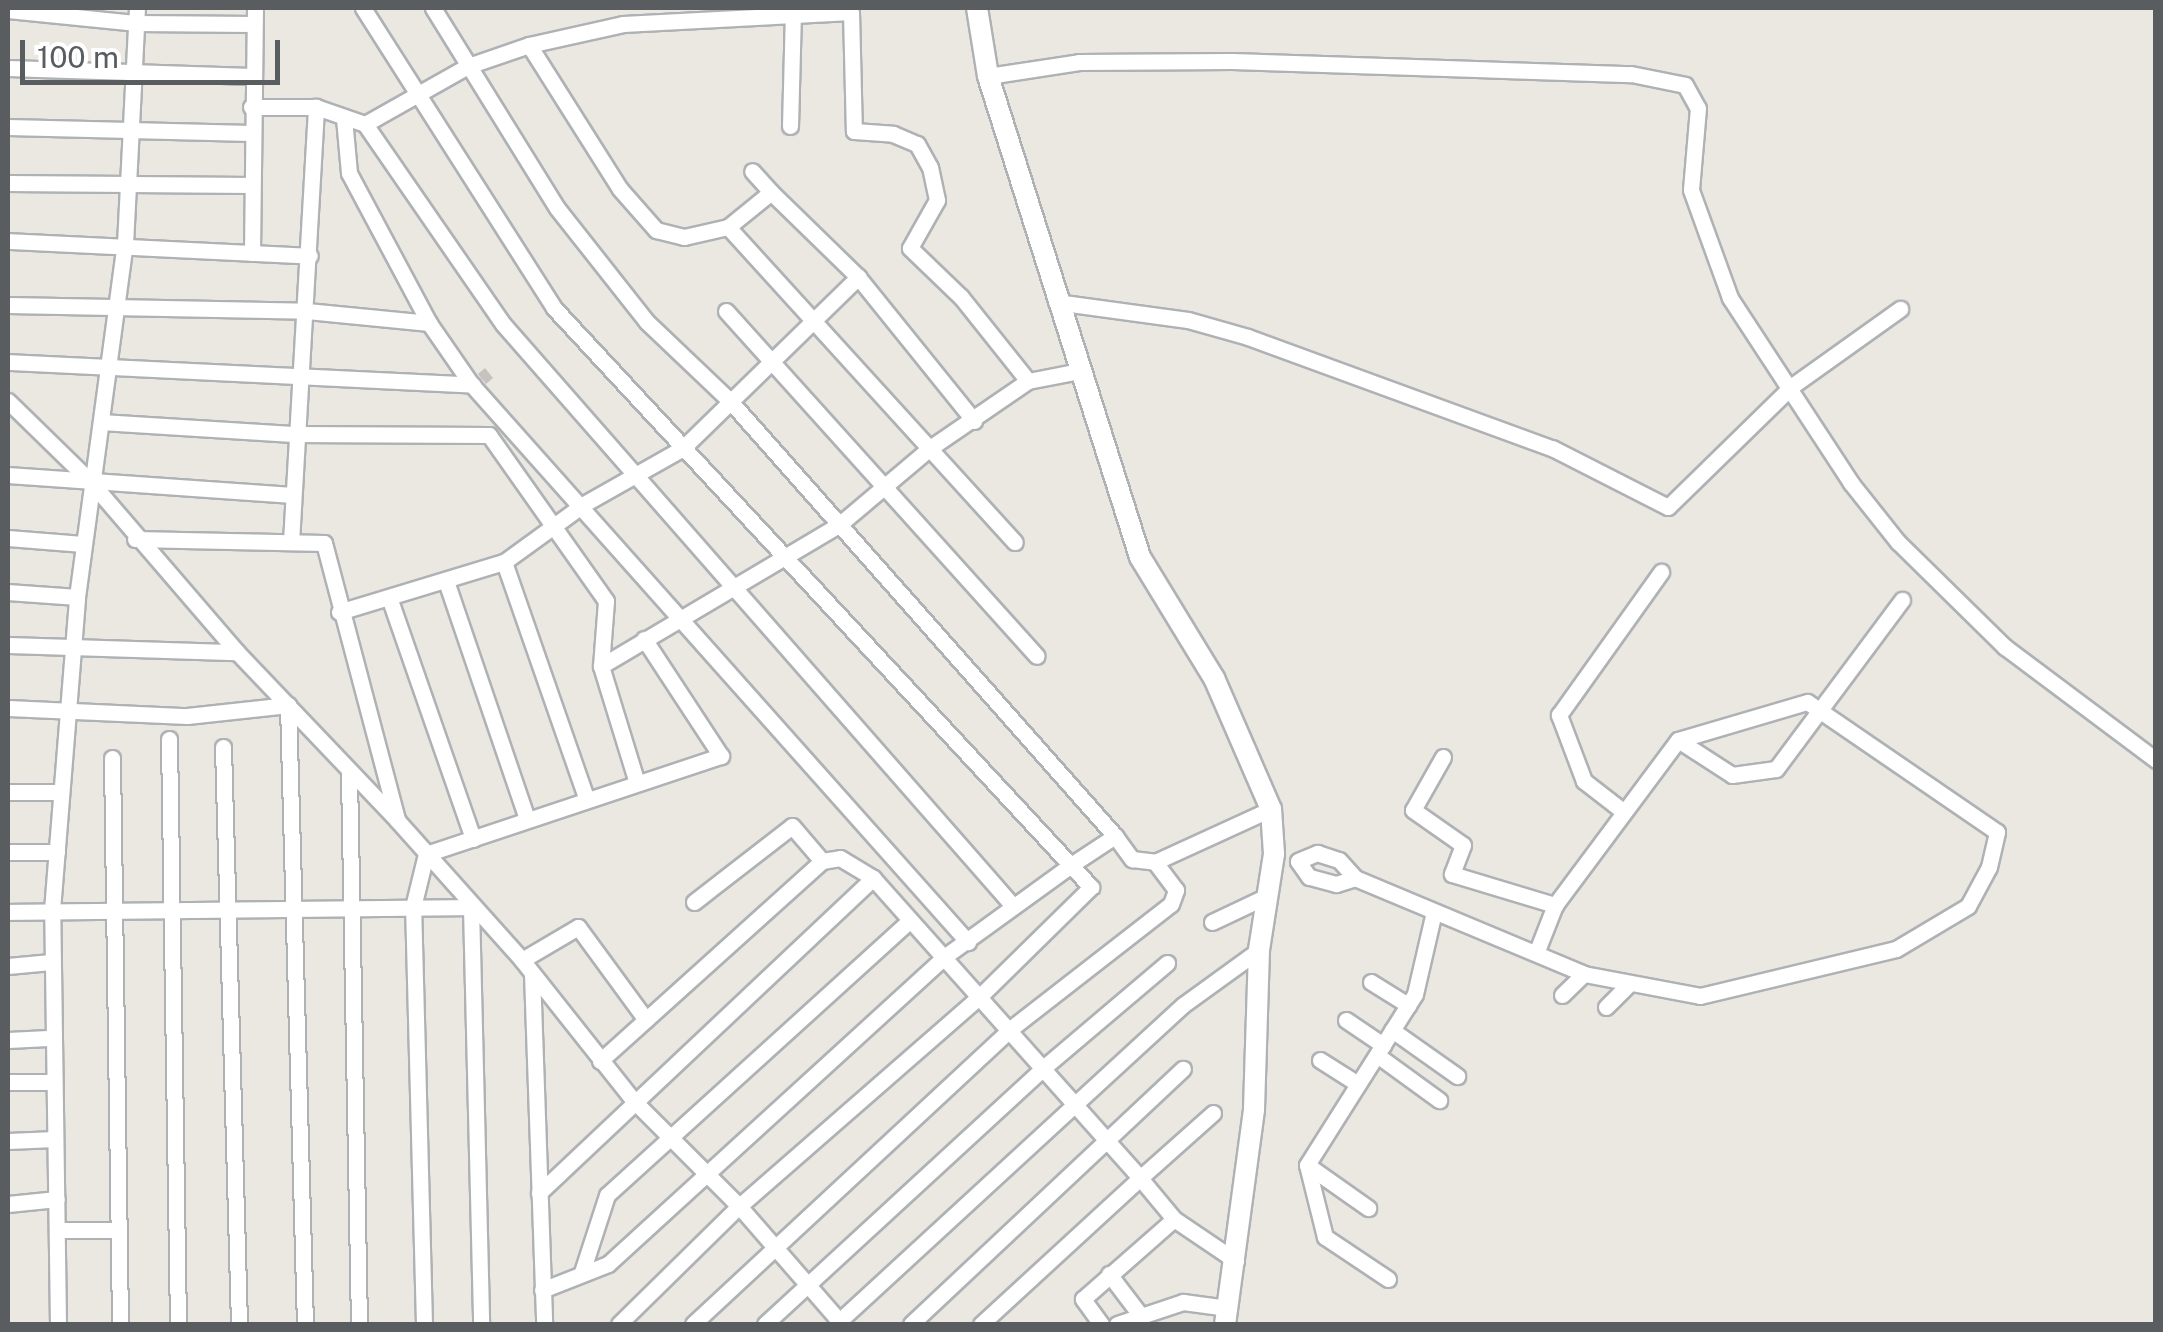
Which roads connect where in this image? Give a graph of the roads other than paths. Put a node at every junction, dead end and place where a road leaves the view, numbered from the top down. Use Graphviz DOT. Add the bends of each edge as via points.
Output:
graph roads {
  1 [pos="363,8"];
  2 [pos="433,8"];
  3 [pos="977,8"];
  4 [pos="8,10"];
  5 [pos="793,11"];
  6 [pos="675,14"];
  7 [pos="137,16"];
  8 [pos="254,16"];
  9 [pos="529,45"];
  10 [pos="468,66"];
  11 [pos="8,68"];
  12 [pos="132,74"];
  13 [pos="252,76"];
  14 [pos="988,76"];
  15 [pos="420,94"];
  16 [pos="251,107"];
  17 [pos="316,108"];
  18 [pos="344,118"];
  19 [pos="365,124"];
  20 [pos="790,126"];
  21 [pos="8,128"];
  22 [pos="131,130"];
  23 [pos="251,133"];
  24 [pos="752,171"];
  25 [pos="8,184"];
  26 [pos="128,184"];
  27 [pos="251,185"];
  28 [pos="772,192"];
  29 [pos="728,226"];
  30 [pos="8,241"];
  31 [pos="126,244"];
  32 [pos="252,253"];
  33 [pos="310,256"];
  34 [pos="858,277"];
  35 [pos="1056,302"];
  36 [pos="8,304"];
  37 [pos="118,306"];
  38 [pos="1900,309"];
  39 [pos="307,311"];
  40 [pos="726,312"];
  41 [pos="814,317"];
  42 [pos="428,324"];
  43 [pos="772,360"];
  44 [pos="8,362"];
  45 [pos="110,363"];
  46 [pos="1080,372"];
  47 [pos="298,375"];
  48 [pos="1028,381"];
  49 [pos="472,385"];
  50 [pos="1792,386"];
  51 [pos="8,401"];
  52 [pos="730,401"];
  53 [pos="15,417"];
  54 [pos="974,421"];
  55 [pos="102,422"];
  56 [pos="293,434"];
  57 [pos="683,448"];
  58 [pos="930,448"];
  59 [pos="8,476"];
  60 [pos="635,477"];
  61 [pos="90,481"];
  62 [pos="885,486"];
  63 [pos="292,495"];
  64 [pos="584,504"];
  65 [pos="840,524"];
  66 [pos="550,530"];
  67 [pos="8,538"];
  68 [pos="134,538"];
  69 [pos="291,542"];
  70 [pos="1014,542"];
  71 [pos="83,544"];
  72 [pos="780,557"];
  73 [pos="504,562"];
  74 [pos="1661,572"];
  75 [pos="446,582"];
  76 [pos="730,586"];
  77 [pos="8,592"];
  78 [pos="77,597"];
  79 [pos="390,600"];
  80 [pos="1902,600"];
  81 [pos="339,612"];
  82 [pos="676,618"];
  83 [pos="644,638"];
  84 [pos="8,645"];
  85 [pos="73,647"];
  86 [pos="237,652"];
  87 [pos="1037,656"];
  88 [pos="602,666"];
  89 [pos="288,705"];
  90 [pos="8,708"];
  91 [pos="67,712"];
  92 [pos="1822,713"];
  93 [pos="169,738"];
  94 [pos="1678,740"];
  95 [pos="224,747"];
  96 [pos="1443,757"];
  97 [pos="112,758"];
  98 [pos="2156,760"];
  99 [pos="349,774"];
  100 [pos="638,783"];
  101 [pos="8,792"];
  102 [pos="60,792"];
  103 [pos="586,796"];
  104 [pos="1271,809"];
  105 [pos="1624,812"];
  106 [pos="397,820"];
  107 [pos="527,820"];
  108 [pos="1115,836"];
  109 [pos="473,839"];
  110 [pos="8,852"];
  111 [pos="56,852"];
  112 [pos="426,854"];
  113 [pos="1274,854"];
  114 [pos="822,861"];
  115 [pos="1298,861"];
  116 [pos="1156,862"];
  117 [pos="1071,865"];
  118 [pos="873,878"];
  119 [pos="1355,878"];
  120 [pos="1265,897"];
  121 [pos="694,902"];
  122 [pos="1555,904"];
  123 [pos="293,906"];
  124 [pos="348,906"];
  125 [pos="414,906"];
  126 [pos="1013,906"];
  127 [pos="112,907"];
  128 [pos="170,907"];
  129 [pos="229,907"];
  130 [pos="470,907"];
  131 [pos="52,910"];
  132 [pos="8,912"];
  133 [pos="1434,912"];
  134 [pos="910,920"];
  135 [pos="1212,922"];
  136 [pos="968,942"];
  137 [pos="1260,950"];
  138 [pos="1537,951"];
  139 [pos="944,957"];
  140 [pos="51,962"];
  141 [pos="1168,963"];
  142 [pos="8,966"];
  143 [pos="527,966"];
  144 [pos="1584,974"];
  145 [pos="1371,982"];
  146 [pos="1629,984"];
  147 [pos="980,996"];
  148 [pos="1562,996"];
  149 [pos="1408,1005"];
  150 [pos="1606,1007"];
  151 [pos="646,1020"];
  152 [pos="1346,1020"];
  153 [pos="1009,1030"];
  154 [pos="1392,1030"];
  155 [pos="48,1038"];
  156 [pos="8,1040"];
  157 [pos="1380,1050"];
  158 [pos="600,1060"];
  159 [pos="1320,1060"];
  160 [pos="1042,1069"];
  161 [pos="1183,1069"];
  162 [pos="1457,1076"];
  163 [pos="8,1082"];
  164 [pos="54,1082"];
  165 [pos="1358,1084"];
  166 [pos="632,1099"];
  167 [pos="1439,1100"];
  168 [pos="1074,1106"];
  169 [pos="1213,1113"];
  170 [pos="670,1134"];
  171 [pos="56,1139"];
  172 [pos="8,1141"];
  173 [pos="1110,1142"];
  174 [pos="1306,1166"];
  175 [pos="706,1171"];
  176 [pos="1140,1178"];
  177 [pos="539,1193"];
  178 [pos="56,1199"];
  179 [pos="8,1204"];
  180 [pos="738,1206"];
  181 [pos="1368,1208"];
  182 [pos="1174,1219"];
  183 [pos="57,1230"];
  184 [pos="118,1230"];
  185 [pos="774,1245"];
  186 [pos="1236,1261"];
  187 [pos="582,1272"];
  188 [pos="1109,1274"];
  189 [pos="1388,1278"];
  190 [pos="806,1286"];
  191 [pos="542,1290"];
  192 [pos="1141,1316"];
  193 [pos="1226,1316"];
  194 [pos="58,1324"];
  195 [pos="120,1324"];
  196 [pos="178,1324"];
  197 [pos="239,1324"];
  198 [pos="305,1324"];
  199 [pos="359,1324"];
  200 [pos="424,1324"];
  201 [pos="482,1324"];
  202 [pos="544,1324"];
  203 [pos="619,1324"];
  204 [pos="693,1324"];
  205 [pos="765,1324"];
  206 [pos="839,1324"];
  207 [pos="912,1324"];
  208 [pos="981,1324"];
  209 [pos="1101,1324"];
  210 [pos="1117,1324"];
  1 -- 15 [label="street"];
  2 -- 10 [label="street"];
  3 -- 14 [label="street"];
  4 -- 7 [label="street"];
  5 -- 6 [label="street"];
  5 -- 20 [label="street"];
  5 -- 48 [label="street" via="851,12 854,131 917,144 930,167 938,200 910,248 962,298"];
  6 -- 9 [label="street"];
  7 -- 8 [label="street"];
  7 -- 12 [label="street"];
  8 -- 13 [label="street"];
  9 -- 10 [label="street"];
  9 -- 29 [label="street" via="642,218 670,237"];
  10 -- 15 [label="street"];
  10 -- 52 [label="street" via="557,208 647,322"];
  11 -- 12 [label="street"];
  12 -- 13 [label="street"];
  12 -- 22 [label="street"];
  13 -- 16 [label="street"];
  14 -- 35 [label="street"];
  14 -- 50 [label="street" via="1079,62 1232,60 1630,74 1685,85 1698,108 1691,190 1697,214 1741,320"];
  15 -- 19 [label="street"];
  15 -- 57 [label="street" via="554,308"];
  16 -- 17 [label="street"];
  16 -- 23 [label="street"];
  17 -- 18 [label="street"];
  17 -- 33 [label="street"];
  18 -- 19 [label="street"];
  18 -- 42 [label="street" via="349,173"];
  19 -- 60 [label="street" via="503,324"];
  21 -- 22 [label="street"];
  22 -- 23 [label="street"];
  22 -- 26 [label="street"];
  23 -- 27 [label="street"];
  24 -- 28 [label="street"];
  25 -- 26 [label="street"];
  26 -- 27 [label="street"];
  26 -- 31 [label="street"];
  27 -- 32 [label="street"];
  28 -- 29 [label="street"];
  28 -- 34 [label="street"];
  29 -- 41 [label="street"];
  30 -- 31 [label="street"];
  31 -- 32 [label="street"];
  31 -- 37 [label="street"];
  32 -- 33 [label="street"];
  33 -- 39 [label="street"];
  34 -- 41 [label="street"];
  34 -- 54 [label="street"];
  35 -- 46 [label="street"];
  35 -- 50 [label="street" via="1188,320 1248,337 1552,448 1668,507"];
  36 -- 37 [label="street"];
  37 -- 39 [label="street"];
  37 -- 45 [label="street"];
  38 -- 50 [label="street"];
  39 -- 42 [label="street"];
  39 -- 47 [label="street"];
  40 -- 43 [label="street"];
  41 -- 43 [label="street"];
  41 -- 58 [label="street"];
  42 -- 49 [label="street"];
  43 -- 52 [label="street"];
  43 -- 62 [label="street"];
  44 -- 45 [label="street"];
  45 -- 47 [label="street"];
  45 -- 55 [label="street"];
  46 -- 48 [label="street"];
  46 -- 104 [label="street" via="1140,557 1214,678"];
  47 -- 49 [label="street"];
  47 -- 56 [label="street"];
  48 -- 54 [label="street"];
  49 -- 64 [label="street"];
  50 -- 98 [label="street" via="1851,483 1898,542 2005,647"];
  51 -- 53 [label="street"];
  52 -- 57 [label="street"];
  52 -- 65 [label="street"];
  53 -- 61 [label="street"];
  54 -- 58 [label="street"];
  55 -- 56 [label="street"];
  55 -- 61 [label="street"];
  56 -- 63 [label="street"];
  56 -- 66 [label="street" via="489,435"];
  57 -- 60 [label="street"];
  57 -- 72 [label="street"];
  58 -- 62 [label="street"];
  58 -- 70 [label="street"];
  59 -- 61 [label="street"];
  60 -- 64 [label="street"];
  60 -- 76 [label="street"];
  61 -- 63 [label="street"];
  61 -- 68 [label="street"];
  61 -- 71 [label="street"];
  62 -- 65 [label="street"];
  62 -- 87 [label="street"];
  63 -- 69 [label="street"];
  64 -- 66 [label="street"];
  64 -- 82 [label="street"];
  65 -- 72 [label="street"];
  65 -- 108 [label="street"];
  66 -- 73 [label="street"];
  66 -- 88 [label="street" via="606,601"];
  67 -- 71 [label="street"];
  68 -- 69 [label="street"];
  68 -- 86 [label="street"];
  69 -- 81 [label="street" via="324,542"];
  71 -- 78 [label="street"];
  72 -- 76 [label="street"];
  72 -- 117 [label="street"];
  73 -- 75 [label="street"];
  73 -- 103 [label="street"];
  74 -- 105 [label="street" via="1559,714 1584,781"];
  75 -- 79 [label="street"];
  75 -- 107 [label="street"];
  76 -- 82 [label="street"];
  76 -- 126 [label="street"];
  77 -- 78 [label="street"];
  78 -- 85 [label="street"];
  79 -- 81 [label="street"];
  79 -- 109 [label="street"];
  80 -- 92 [label="street"];
  81 -- 106 [label="street"];
  82 -- 83 [label="street"];
  82 -- 136 [label="street"];
  83 -- 88 [label="street"];
  83 -- 100 [label="street" via="721,756"];
  84 -- 85 [label="street"];
  85 -- 86 [label="street"];
  85 -- 91 [label="street"];
  86 -- 89 [label="street"];
  88 -- 100 [label="street"];
  89 -- 91 [label="street" via="187,716"];
  89 -- 99 [label="street"];
  89 -- 123 [label="street"];
  90 -- 91 [label="street"];
  91 -- 102 [label="street"];
  92 -- 94 [label="street" via="1807,702"];
  92 -- 94 [label="street" via="1776,769 1732,775"];
  92 -- 146 [label="street" via="1997,832 1989,867 1968,906 1896,949 1700,996"];
  93 -- 128 [label="street"];
  94 -- 105 [label="street"];
  95 -- 129 [label="street"];
  96 -- 122 [label="street" via="1413,810 1463,845 1452,874"];
  97 -- 127 [label="street"];
  99 -- 106 [label="street"];
  99 -- 124 [label="street"];
  100 -- 103 [label="street"];
  101 -- 102 [label="street"];
  102 -- 111 [label="street"];
  103 -- 107 [label="street"];
  104 -- 113 [label="street"];
  104 -- 116 [label="street"];
  105 -- 122 [label="street"];
  106 -- 112 [label="street"];
  107 -- 109 [label="street"];
  108 -- 116 [label="street" via="1132,859"];
  108 -- 117 [label="street"];
  109 -- 112 [label="street"];
  110 -- 111 [label="street"];
  111 -- 131 [label="street"];
  112 -- 125 [label="street"];
  112 -- 130 [label="street"];
  113 -- 115 [label="street"];
  113 -- 120 [label="street"];
  114 -- 118 [label="street" via="840,858"];
  114 -- 121 [label="street" via="792,826"];
  114 -- 151 [label="street"];
  115 -- 119 [label="street" via="1309,877 1336,884"];
  115 -- 119 [label="street" via="1316,853 1339,860"];
  116 -- 153 [label="street" via="1176,890 1171,904"];
  117 -- 126 [label="street"];
  117 -- 147 [label="street" via="1088,880 1090,893"];
  118 -- 134 [label="street"];
  118 -- 166 [label="street"];
  119 -- 133 [label="street"];
  120 -- 135 [label="street"];
  120 -- 137 [label="street"];
  122 -- 138 [label="street"];
  123 -- 124 [label="street"];
  123 -- 129 [label="street"];
  123 -- 198 [label="street"];
  124 -- 125 [label="street"];
  124 -- 199 [label="street"];
  125 -- 130 [label="street"];
  125 -- 200 [label="street"];
  126 -- 136 [label="street"];
  127 -- 128 [label="street"];
  127 -- 131 [label="street"];
  127 -- 184 [label="street"];
  128 -- 129 [label="street"];
  128 -- 196 [label="street"];
  129 -- 197 [label="street"];
  130 -- 143 [label="street"];
  130 -- 201 [label="street"];
  131 -- 132 [label="street"];
  131 -- 140 [label="street"];
  133 -- 138 [label="street"];
  133 -- 149 [label="street"];
  134 -- 139 [label="street"];
  134 -- 170 [label="street"];
  136 -- 139 [label="street"];
  137 -- 168 [label="street" via="1183,1005"];
  137 -- 186 [label="street" via="1254,1110"];
  138 -- 144 [label="street"];
  139 -- 147 [label="street"];
  139 -- 175 [label="street"];
  140 -- 142 [label="street"];
  140 -- 155 [label="street"];
  141 -- 160 [label="street"];
  143 -- 151 [label="street" via="578,927"];
  143 -- 158 [label="street"];
  143 -- 177 [label="street"];
  144 -- 146 [label="street"];
  144 -- 148 [label="street"];
  145 -- 149 [label="street"];
  146 -- 150 [label="street"];
  147 -- 153 [label="street"];
  147 -- 180 [label="street"];
  149 -- 154 [label="street"];
  151 -- 158 [label="street"];
  152 -- 157 [label="street"];
  153 -- 160 [label="street"];
  153 -- 185 [label="street"];
  154 -- 157 [label="street"];
  154 -- 162 [label="street"];
  155 -- 156 [label="street"];
  155 -- 164 [label="street"];
  157 -- 165 [label="street"];
  157 -- 167 [label="street"];
  158 -- 166 [label="street"];
  159 -- 165 [label="street"];
  160 -- 168 [label="street"];
  160 -- 190 [label="street"];
  161 -- 173 [label="street"];
  163 -- 164 [label="street"];
  164 -- 171 [label="street"];
  165 -- 174 [label="street"];
  166 -- 170 [label="street"];
  166 -- 177 [label="street"];
  168 -- 173 [label="street"];
  168 -- 206 [label="street"];
  169 -- 176 [label="street"];
  170 -- 175 [label="street"];
  170 -- 187 [label="street" via="607,1195"];
  171 -- 172 [label="street"];
  171 -- 178 [label="street"];
  173 -- 176 [label="street"];
  173 -- 207 [label="street"];
  174 -- 181 [label="street"];
  174 -- 189 [label="street" via="1325,1237"];
  175 -- 180 [label="street"];
  175 -- 187 [label="street" via="608,1264"];
  176 -- 182 [label="street"];
  176 -- 208 [label="street"];
  177 -- 191 [label="street"];
  178 -- 179 [label="street"];
  178 -- 183 [label="street"];
  180 -- 185 [label="street"];
  180 -- 203 [label="street"];
  182 -- 186 [label="street"];
  182 -- 188 [label="street"];
  183 -- 184 [label="street"];
  183 -- 194 [label="street"];
  184 -- 195 [label="street"];
  185 -- 190 [label="street"];
  185 -- 204 [label="street"];
  186 -- 193 [label="street"];
  187 -- 191 [label="street"];
  188 -- 192 [label="street"];
  188 -- 209 [label="street" via="1083,1299"];
  190 -- 205 [label="street"];
  190 -- 206 [label="street"];
  191 -- 202 [label="street"];
  192 -- 193 [label="street" via="1183,1302"];
  192 -- 210 [label="street"];
}
